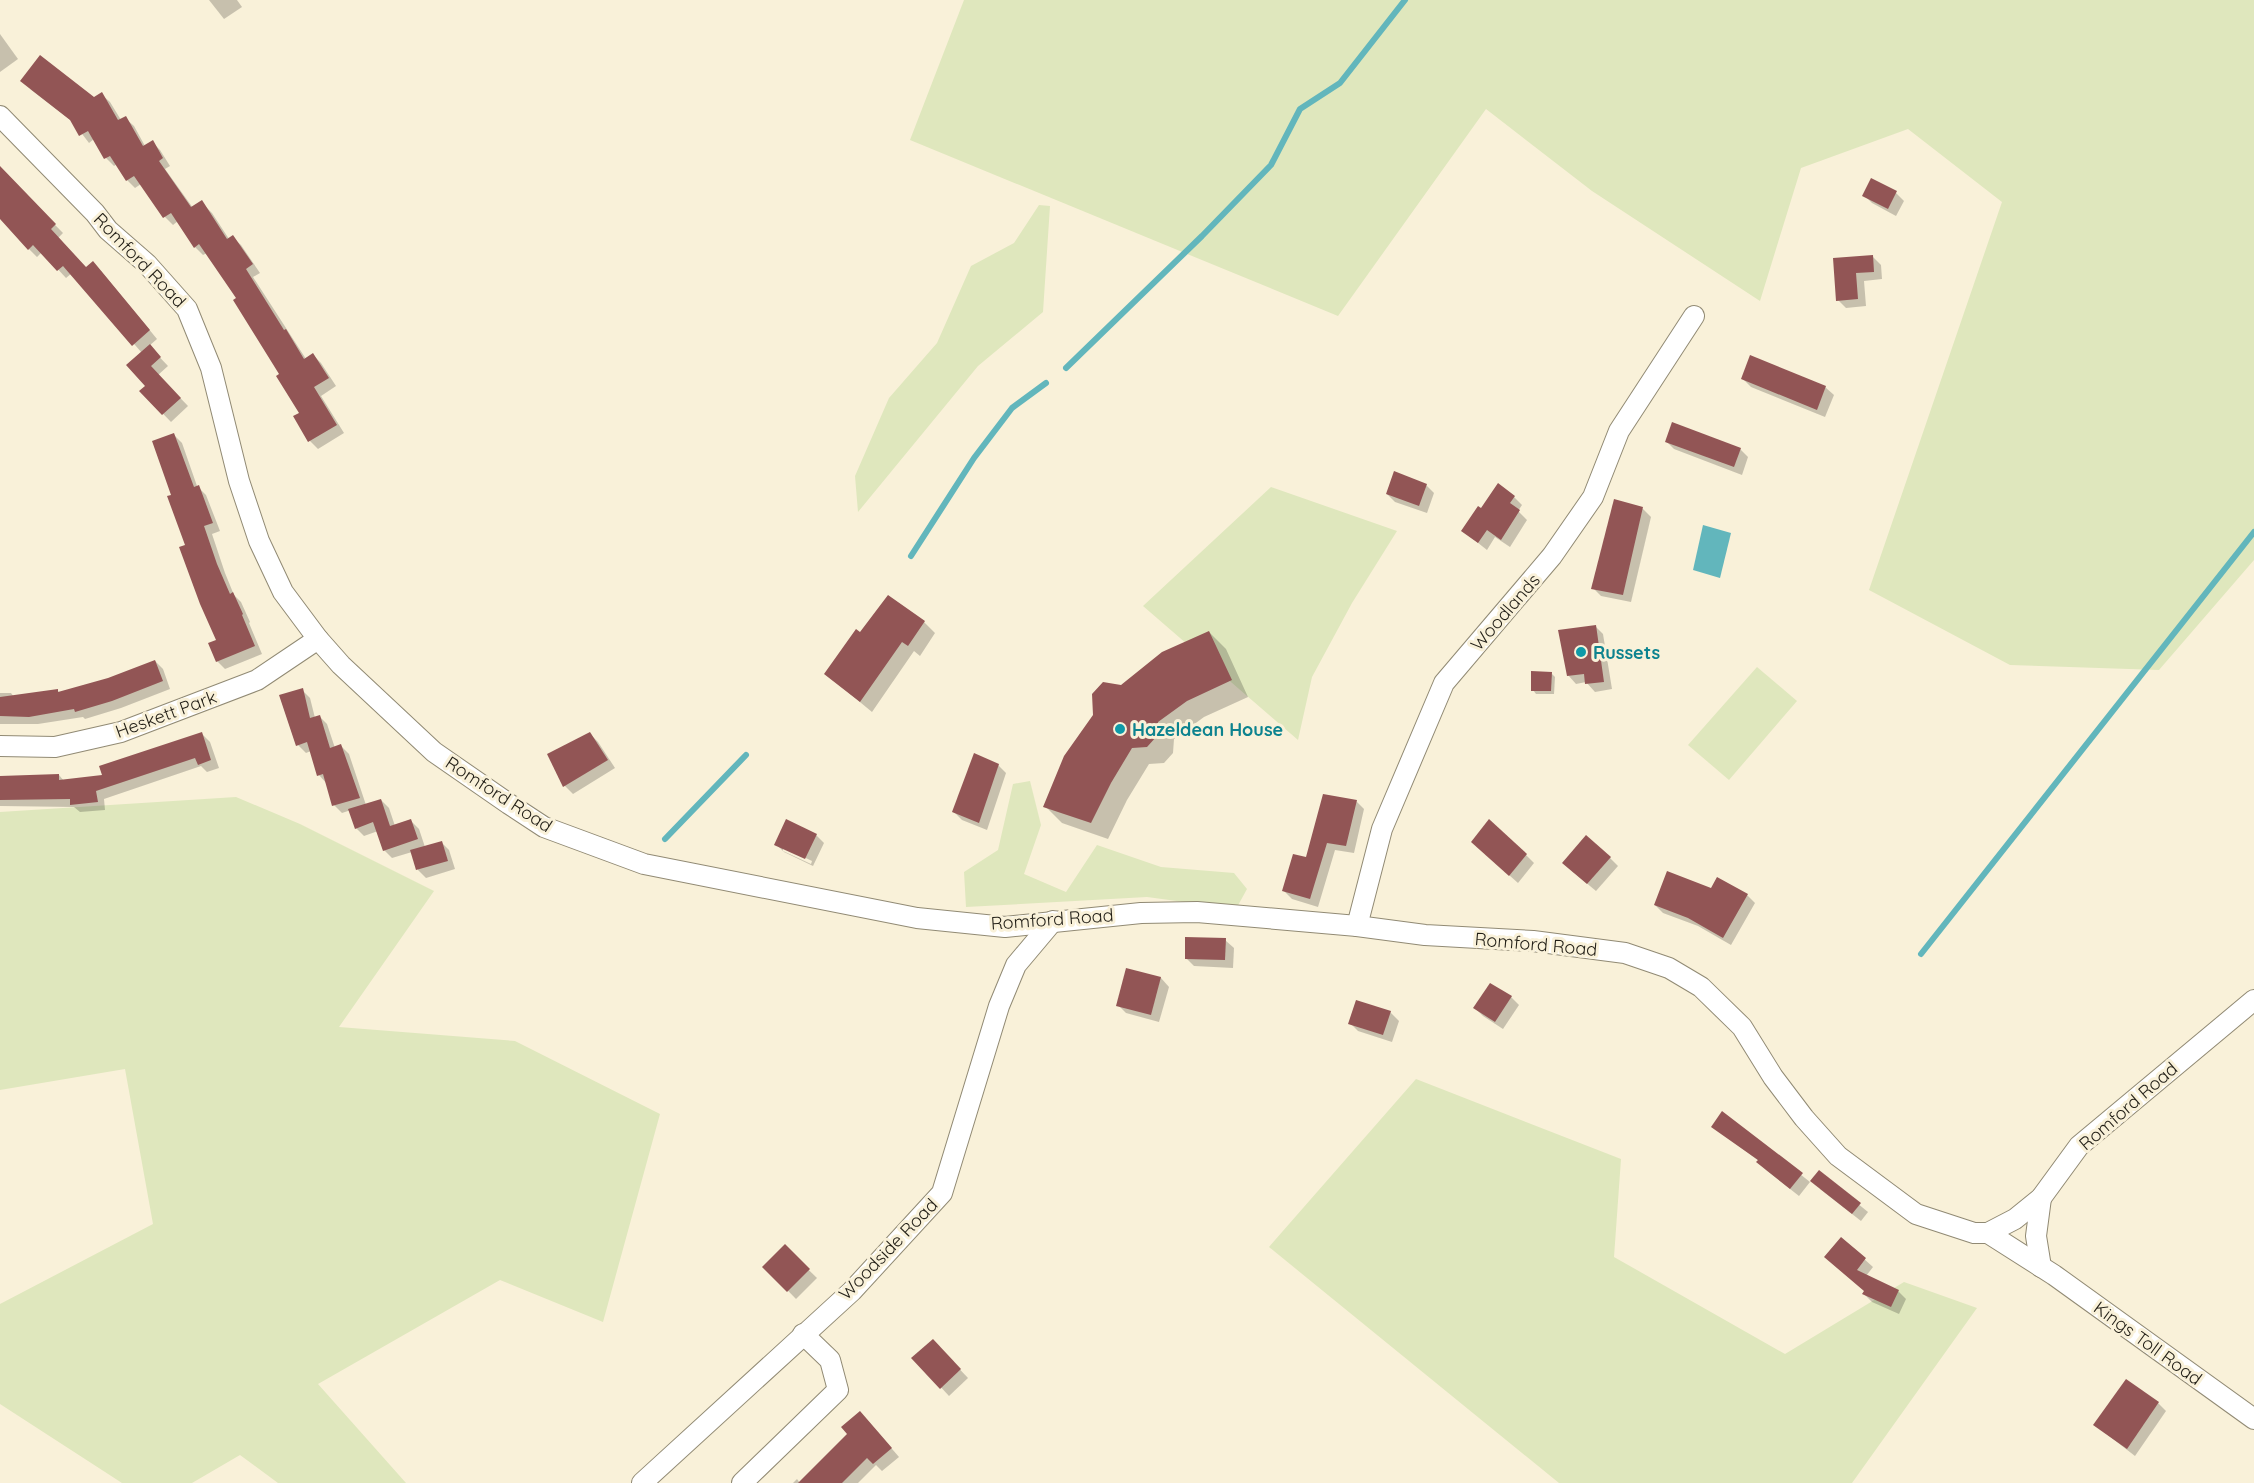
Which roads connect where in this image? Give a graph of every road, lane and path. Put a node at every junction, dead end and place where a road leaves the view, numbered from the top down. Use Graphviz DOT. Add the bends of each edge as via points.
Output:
graph roads {
  1 [pos="0,116"];
  2 [pos="1694,316"];
  3 [pos="318,639"];
  4 [pos="0,746"];
  5 [pos="1053,921"];
  6 [pos="1357,926"];
  7 [pos="2254,1000"];
  8 [pos="2041,1198"];
  9 [pos="1988,1233"];
  10 [pos="2041,1267"];
  11 [pos="803,1334"];
  12 [pos="2254,1419"];
  13 [pos="642,1483"];
  14 [pos="742,1483"];
  1 -- 3 [label="street, Romford Road" via="187,309 211,368 239,481 259,541 283,592"];
  2 -- 6 [label="street, Woodlands" via="1619,431 1593,497 1552,556 1444,684 1382,829"];
  3 -- 4 [label="street, Heskett Park" via="257,680 121,732 55,747"];
  3 -- 5 [label="street, Romford Road" via="434,752 544,827 644,864 917,918 1005,927"];
  5 -- 6 [label="street, Romford Road" via="1197,912"];
  5 -- 11 [label="street, Woodside Road" via="1016,965 999,1006 942,1193 852,1291"];
  6 -- 9 [label="street, Romford Road" via="1625,953 1669,968 1701,987 1742,1027 1791,1102 1838,1156 1916,1214 1974,1233"];
  7 -- 8 [label="street, Romford Road" via="2079,1146"];
  8 -- 9 [label="street, Romford Road" via="2015,1219"];
  8 -- 10 [label="street" via="2036,1236"];
  9 -- 10 [label="street, Kings Toll Road"];
  10 -- 12 [label="street, Kings Toll Road"];
  11 -- 13 [label="street, Woodside Road"];
  11 -- 14 [label="street" via="830,1360 838,1390"];
}
